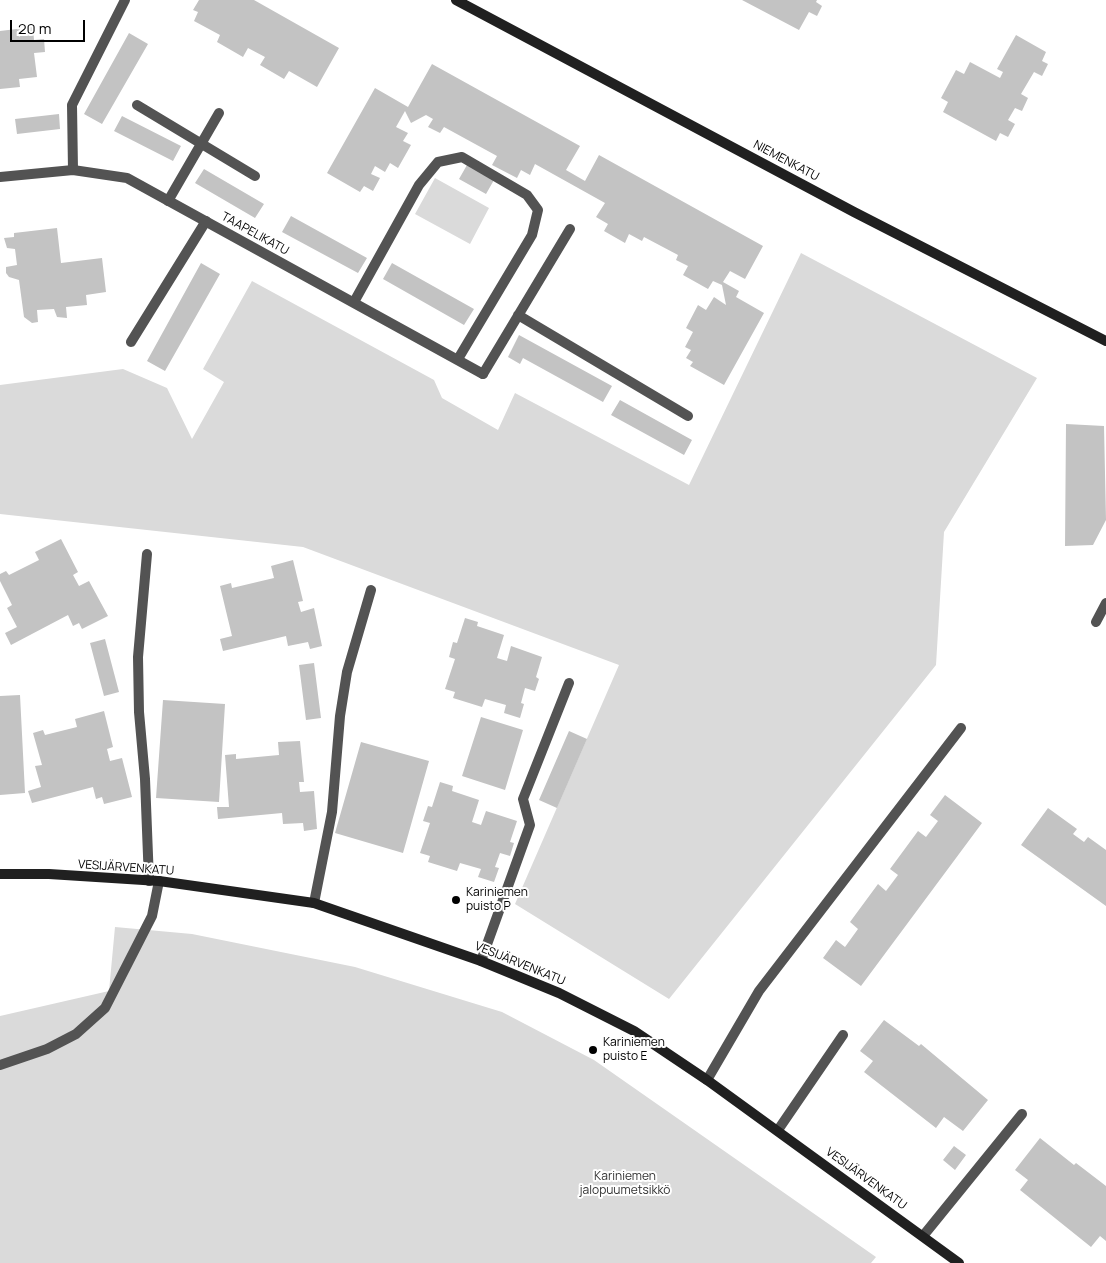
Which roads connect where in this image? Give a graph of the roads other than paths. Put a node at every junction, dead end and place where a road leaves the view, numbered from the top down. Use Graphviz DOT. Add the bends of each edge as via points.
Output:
graph roads {
  1 [pos="125,0"];
  2 [pos="456,0"];
  3 [pos="137,105"];
  4 [pos="220,113"];
  5 [pos="202,144"];
  6 [pos="73,170"];
  7 [pos="255,176"];
  8 [pos="0,177"];
  9 [pos="168,200"];
  10 [pos="206,221"];
  11 [pos="570,229"];
  12 [pos="354,302"];
  13 [pos="518,315"];
  14 [pos="1106,341"];
  15 [pos="131,342"];
  16 [pos="458,360"];
  17 [pos="688,416"];
  18 [pos="148,554"];
  19 [pos="371,590"];
  20 [pos="1106,603"];
  21 [pos="1096,622"];
  22 [pos="570,683"];
  23 [pos="961,728"];
  24 [pos="0,874"];
  25 [pos="154,881"];
  26 [pos="314,903"];
  27 [pos="482,961"];
  28 [pos="842,1035"];
  29 [pos="0,1065"];
  30 [pos="707,1080"];
  31 [pos="1022,1114"];
  32 [pos="778,1130"];
  33 [pos="922,1236"];
  34 [pos="959,1263"];
  1 -- 6 [label="street" via="72,105"];
  2 -- 14 [label="street, NIEMENKATU" via="854,212"];
  3 -- 5 [label="street"];
  4 -- 5 [label="street"];
  5 -- 7 [label="street"];
  5 -- 9 [label="street"];
  6 -- 8 [label="street, TAAPELIKATU"];
  6 -- 9 [label="street, TAAPELIKATU" via="127,178"];
  9 -- 10 [label="street, TAAPELIKATU"];
  10 -- 12 [label="street, TAAPELIKATU"];
  10 -- 15 [label="street"];
  11 -- 13 [label="street"];
  12 -- 16 [label="street, TAAPELIKATU"];
  12 -- 16 [label="street" via="419,186 438,162 462,157 527,195 538,210 532,235"];
  13 -- 16 [label="street, TAAPELIKATU" via="483,374"];
  13 -- 17 [label="street"];
  18 -- 25 [label="street" via="138,657 139,712"];
  19 -- 26 [label="street" via="347,672 332,812"];
  20 -- 21 [label="street"];
  22 -- 27 [label="street" via="523,799 530,826"];
  23 -- 30 [label="street" via="759,991"];
  24 -- 25 [label="street, VESIJÄRVENKATU"];
  25 -- 26 [label="street, VESIJÄRVENKATU"];
  25 -- 29 [label="street" via="152,916 105,1008 76,1034 47,1049"];
  26 -- 27 [label="street, VESIJÄRVENKATU"];
  27 -- 30 [label="street, VESIJÄRVENKATU" via="559,993 634,1031"];
  28 -- 32 [label="street"];
  30 -- 32 [label="street, VESIJÄRVENKATU"];
  31 -- 33 [label="street"];
  32 -- 33 [label="street, VESIJÄRVENKATU"];
  33 -- 34 [label="street, VESIJÄRVENKATU"];
}
